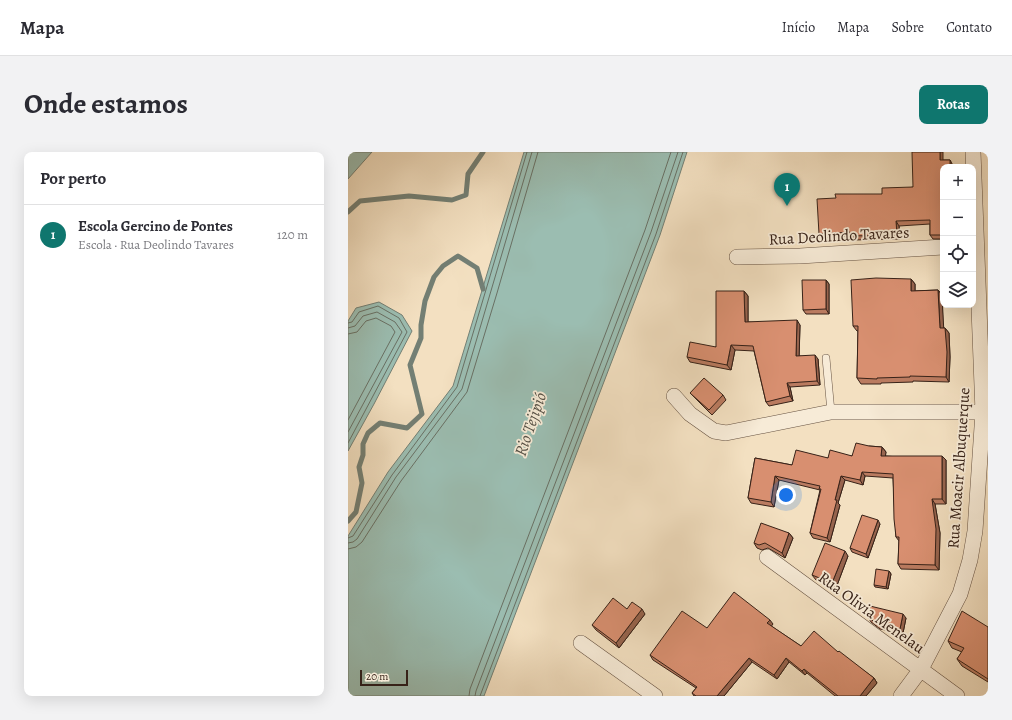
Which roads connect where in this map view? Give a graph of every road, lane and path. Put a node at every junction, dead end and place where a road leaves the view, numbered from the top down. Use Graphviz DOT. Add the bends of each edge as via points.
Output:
graph roads {
  1 [pos="973,152"];
  2 [pos="979,245"];
  3 [pos="940,247"];
  4 [pos="737,257"];
  5 [pos="826,358"];
  6 [pos="674,396"];
  7 [pos="831,412"];
  8 [pos="985,412"];
  9 [pos="767,558"];
  10 [pos="581,643"];
  11 [pos="921,669"];
  12 [pos="655,696"];
  13 [pos="901,696"];
  14 [pos="956,696"];
  1 -- 2 [label="street, Rua Moacir Albuquerque"];
  2 -- 8 [label="street, Rua Moacir Albuquerque"];
  3 -- 4 [label="street, Rua Deolindo Tavares" via="800,256"];
  5 -- 7 [label="lane"];
  6 -- 7 [label="street" via="690,414 714,432 726,433"];
  7 -- 8 [label="street"];
  8 -- 11 [label="street, Rua Moacir Albuquerque" via="975,531 970,560 960,594"];
  9 -- 11 [label="street, Rua Olivia Menelau"];
  10 -- 12 [label="street"];
  11 -- 13 [label="street, Rua Moacir Albuquerque"];
  11 -- 14 [label="street, Rua Olivia Menelau"];
}
